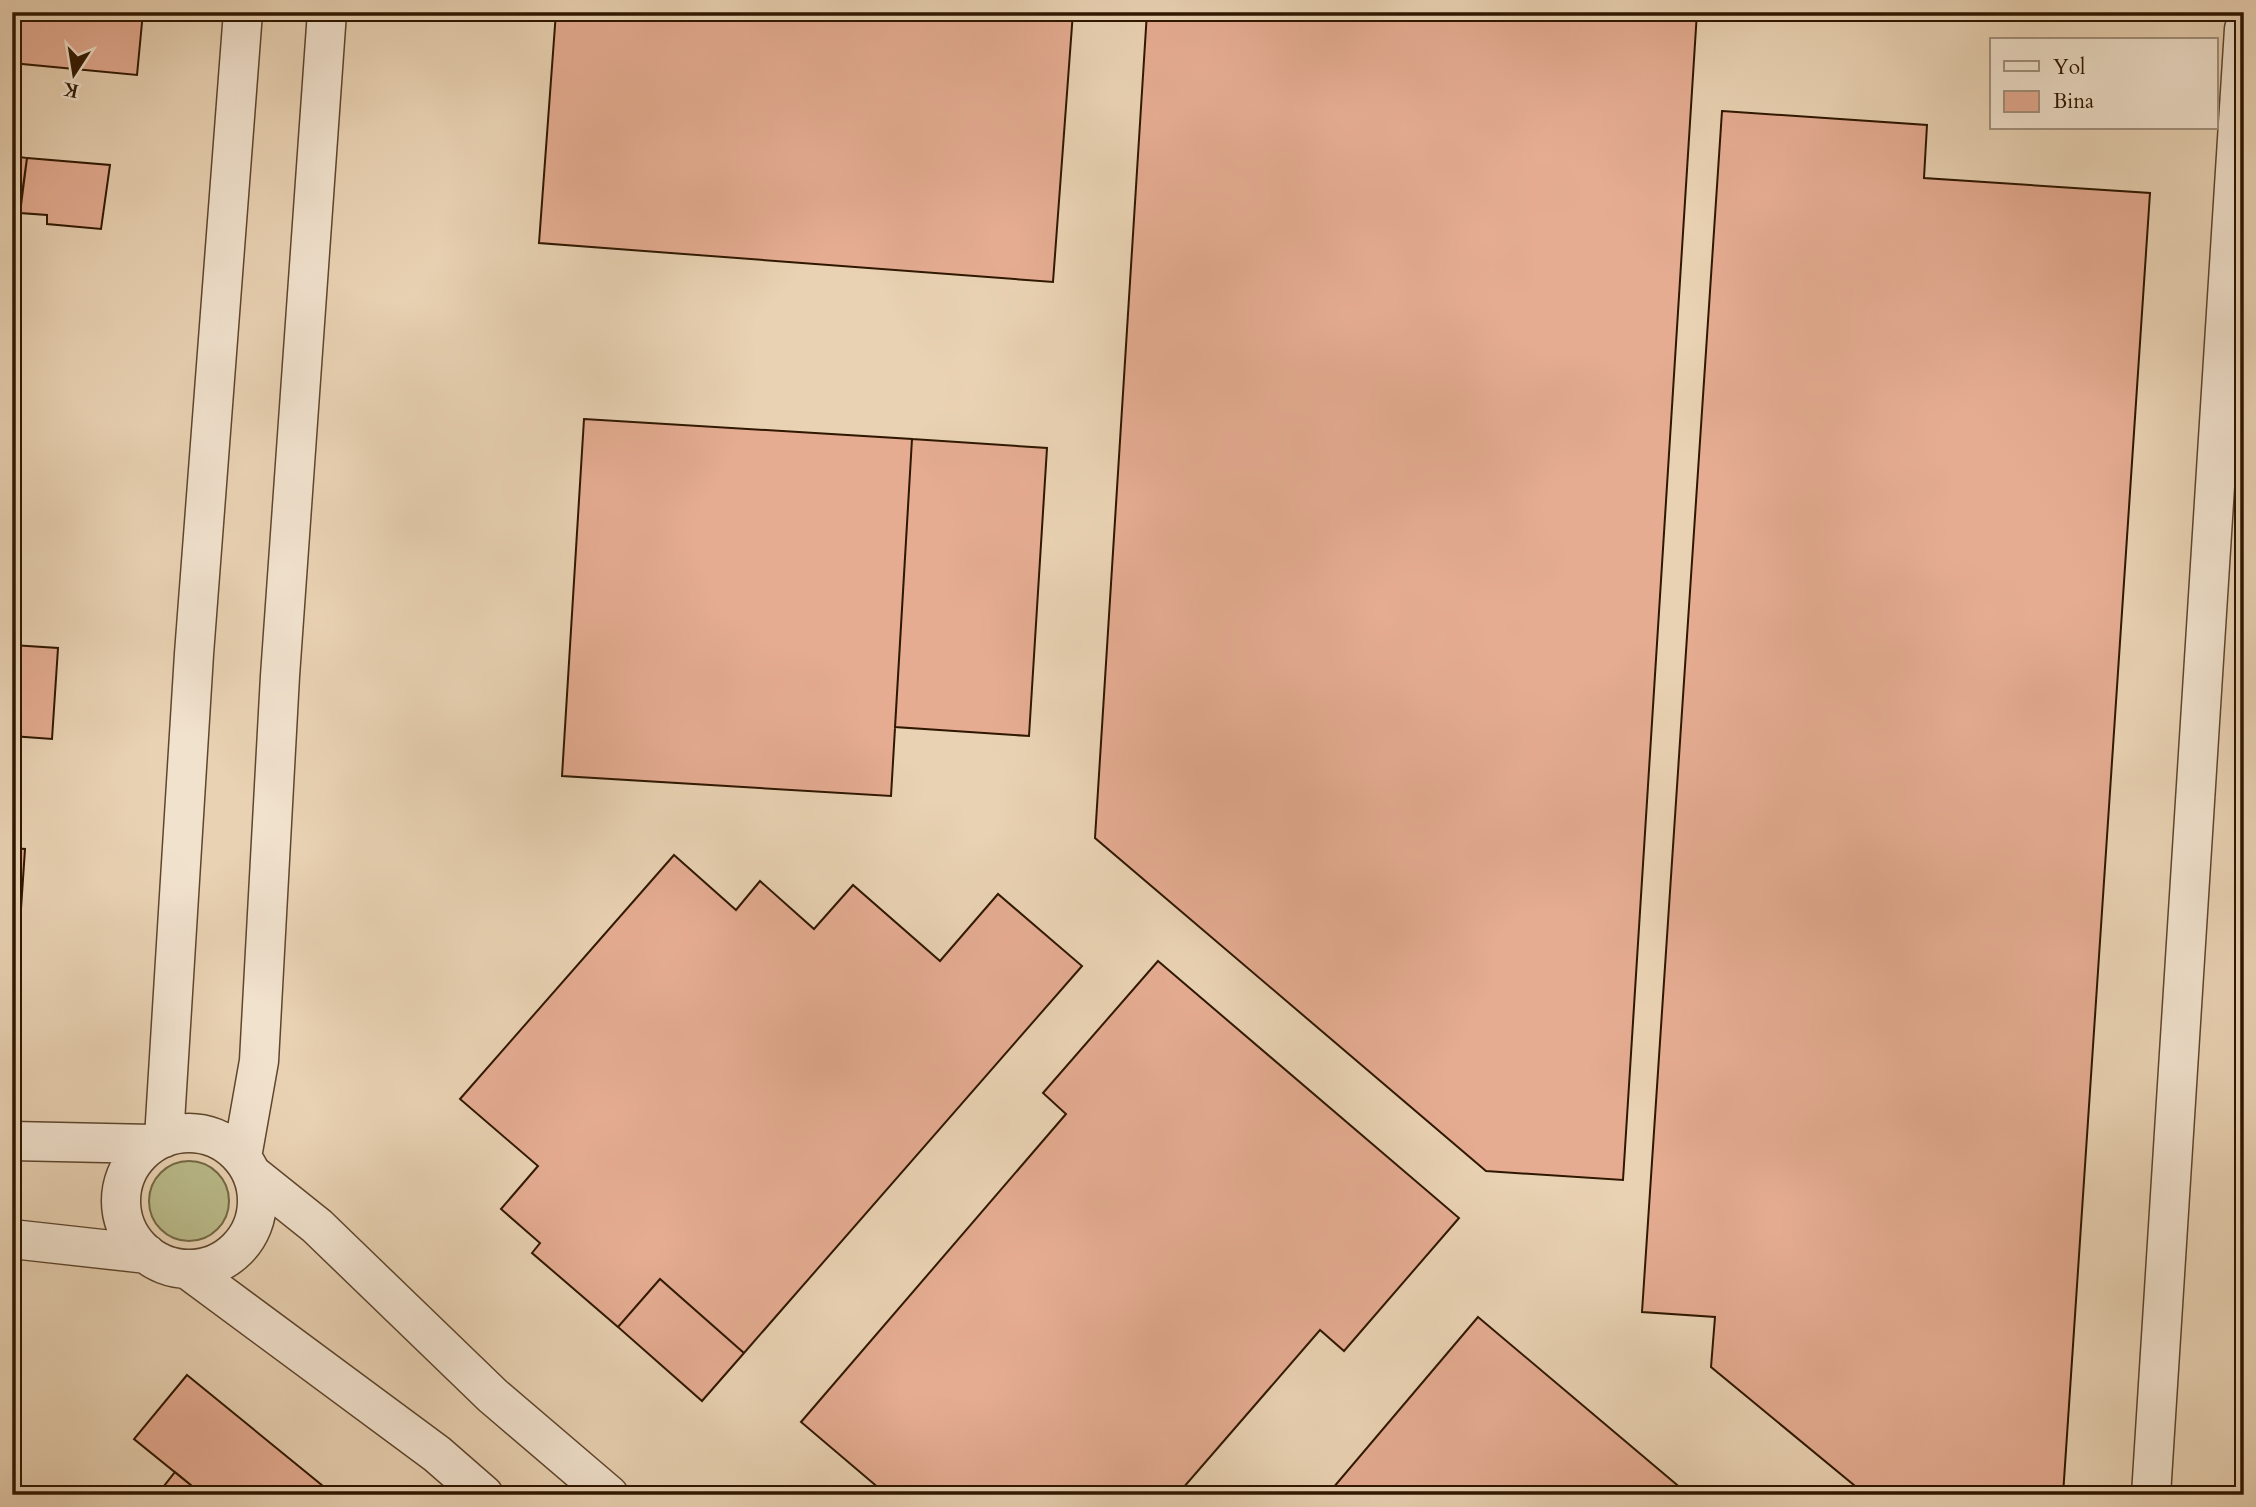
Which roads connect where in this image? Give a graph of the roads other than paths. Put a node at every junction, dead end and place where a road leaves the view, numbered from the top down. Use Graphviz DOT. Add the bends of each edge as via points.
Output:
graph roads {
  1 [pos="243,12"];
  2 [pos="327,12"];
  3 [pos="2244,29"];
  4 [pos="12,1140"];
  5 [pos="158,1141"];
  6 [pos="247,1166"];
  7 [pos="12,1239"];
  8 [pos="147,1254"];
  9 [pos="187,1269"];
  10 [pos="484,1495"];
  11 [pos="610,1495"];
  12 [pos="2151,1495"];
  1 -- 5 [label="street"];
  2 -- 6 [label="street" via="258,1061"];
  3 -- 12 [label="street"];
  4 -- 5 [label="street"];
  5 -- 6 [label="street" via="185,1133 206,1135 220,1140"];
  5 -- 8 [label="street" via="132,1164 121,1191 129,1233"];
  6 -- 9 [label="street" via="258,1197 247,1238 227,1258 201,1269"];
  6 -- 11 [label="street" via="317,1226 493,1396"];
  7 -- 8 [label="street"];
  8 -- 9 [label="street"];
  9 -- 10 [label="street" via="437,1454"];
}
